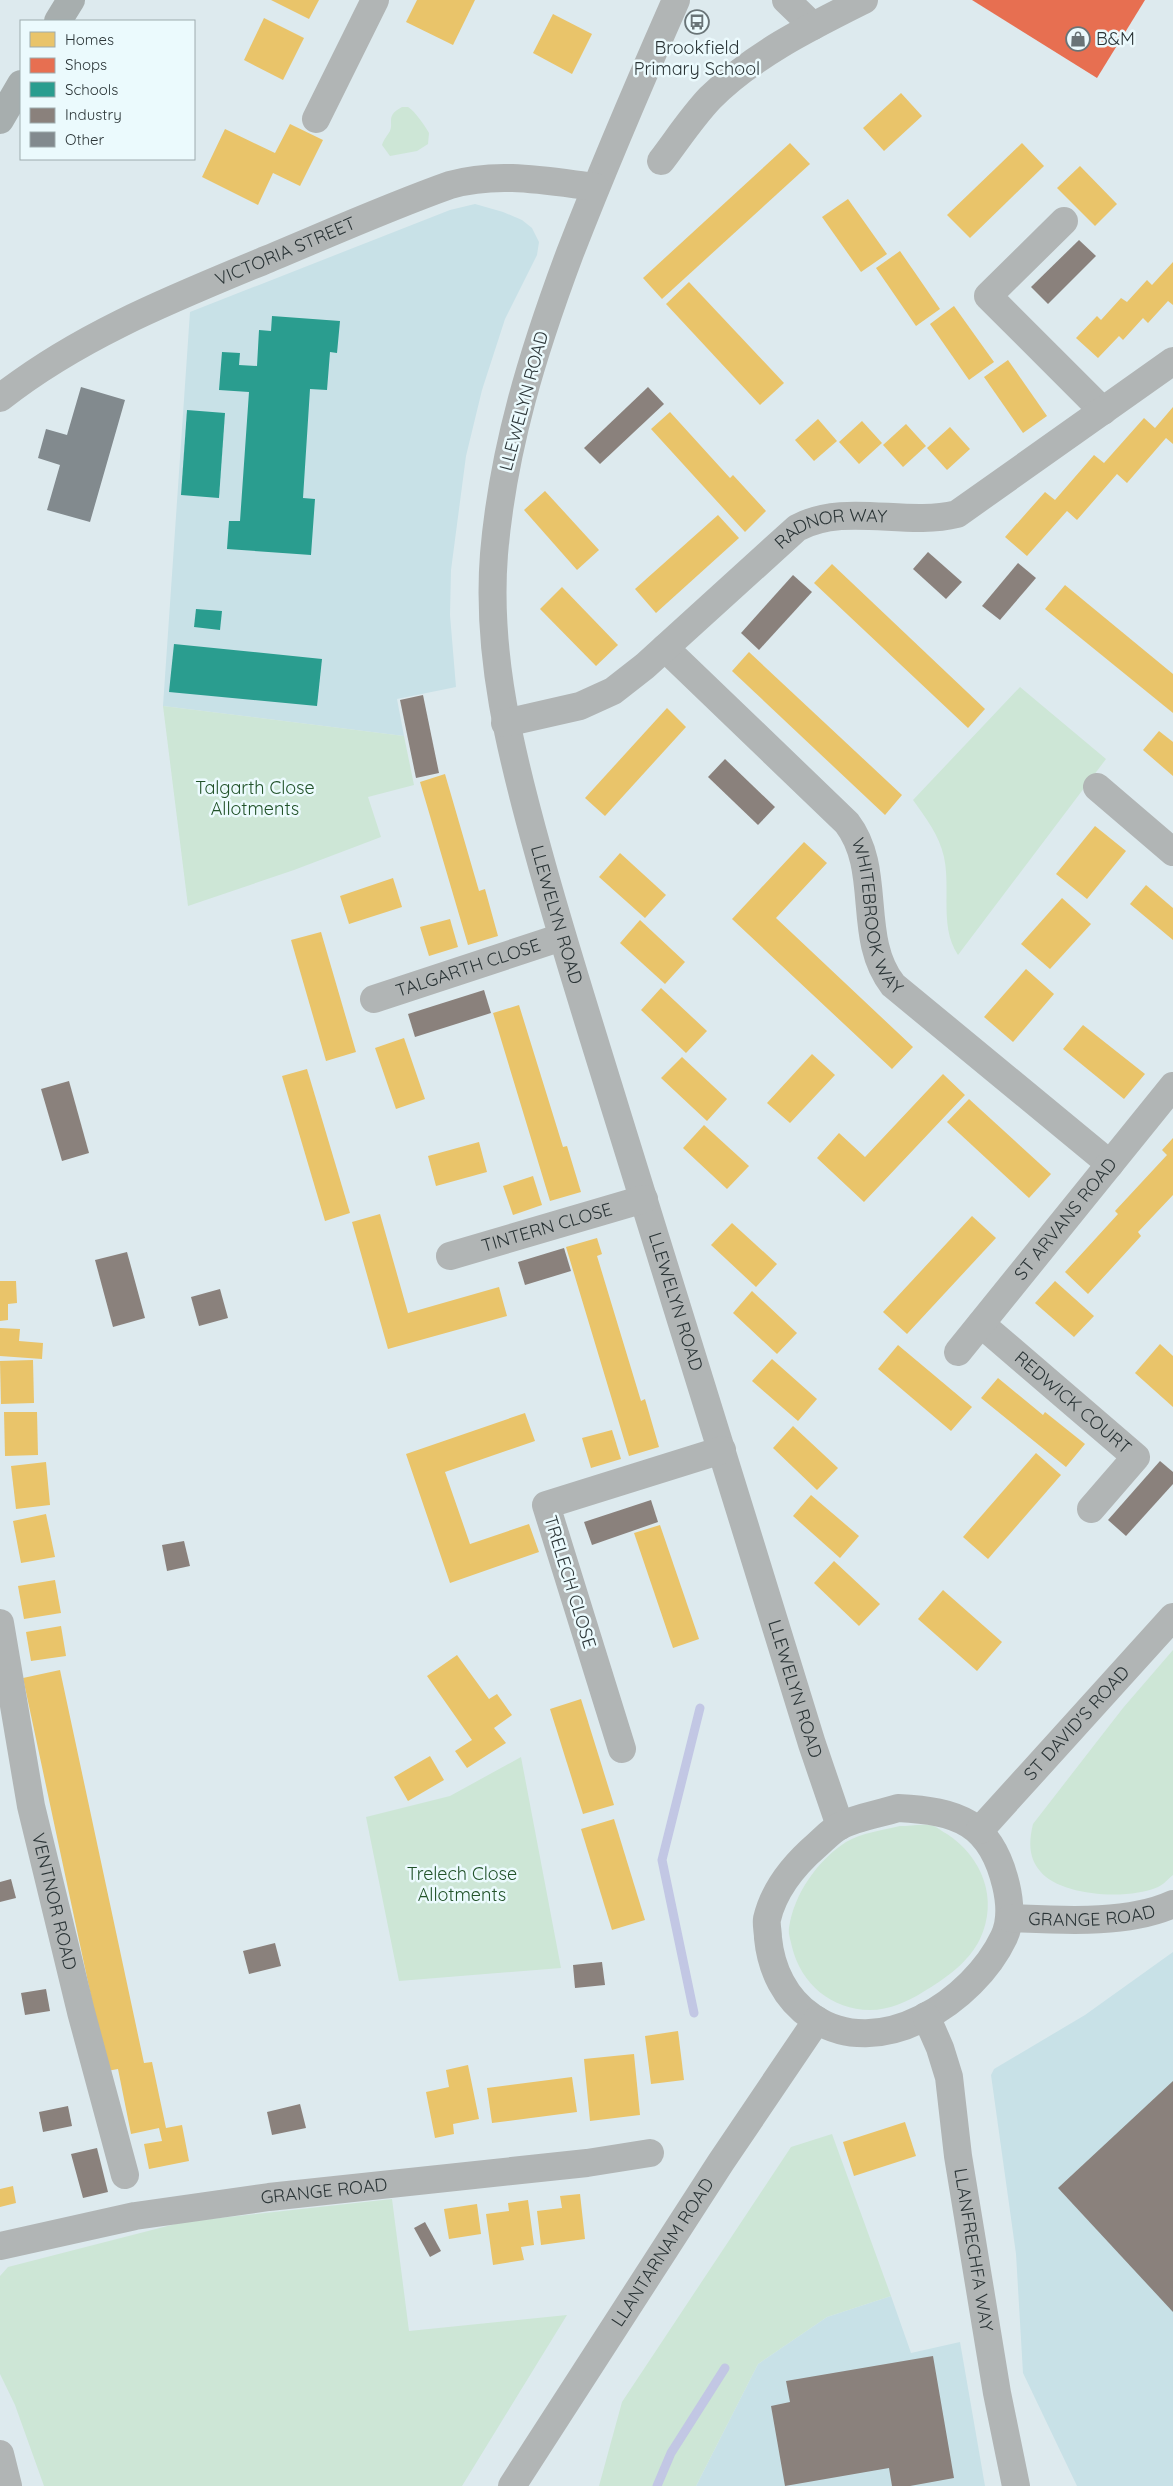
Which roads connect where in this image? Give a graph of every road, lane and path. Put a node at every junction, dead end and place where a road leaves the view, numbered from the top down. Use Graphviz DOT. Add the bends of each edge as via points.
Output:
graph roads {
  1 [pos="71,0"];
  2 [pos="375,0"];
  3 [pos="676,0"];
  4 [pos="786,0"];
  5 [pos="864,0"];
  6 [pos="59,20"];
  7 [pos="813,26"];
  8 [pos="20,86"];
  9 [pos="316,119"];
  10 [pos="0,120"];
  11 [pos="661,161"];
  12 [pos="595,187"];
  13 [pos="1064,221"];
  14 [pos="1173,361"];
  15 [pos="0,398"];
  16 [pos="1103,411"];
  17 [pos="665,648"];
  18 [pos="505,723"];
  19 [pos="1097,787"];
  20 [pos="1173,852"];
  21 [pos="562,937"];
  22 [pos="374,999"];
  23 [pos="1173,1086"];
  24 [pos="1110,1164"];
  25 [pos="644,1198"];
  26 [pos="450,1256"];
  27 [pos="981,1324"];
  28 [pos="958,1352"];
  29 [pos="722,1450"];
  30 [pos="1091,1510"];
  31 [pos="1173,1617"];
  32 [pos="0,1623"];
  33 [pos="622,1749"];
  34 [pos="840,1826"];
  35 [pos="980,1830"];
  36 [pos="1173,1904"];
  37 [pos="1010,1918"];
  38 [pos="926,2016"];
  39 [pos="817,2020"];
  40 [pos="650,2153"];
  41 [pos="125,2175"];
  42 [pos="0,2246"];
  43 [pos="0,2454"];
  44 [pos="8,2486"];
  45 [pos="512,2486"];
  46 [pos="1016,2486"];
  1 -- 6 [label="main road"];
  2 -- 9 [label="street"];
  3 -- 12 [label="street, LLEWELYN ROAD"];
  4 -- 7 [label="street"];
  5 -- 7 [label="street"];
  7 -- 11 [label="street" via="775,48 718,90"];
  8 -- 10 [label="main road"];
  12 -- 15 [label="street, VICTORIA STREET" via="487,177 450,184 151,308 73,348"];
  12 -- 18 [label="street, LLEWELYN ROAD" via="528,379 511,435 500,493 494,559 494,624"];
  13 -- 16 [label="street" via="988,296"];
  14 -- 16 [label="street, RADNOR WAY"];
  16 -- 17 [label="street, RADNOR WAY" via="957,514 823,517 797,528"];
  17 -- 18 [label="street, RADNOR WAY" via="603,698"];
  17 -- 24 [label="street, WHITEBROOK WAY" via="855,834 864,860 876,953 893,985"];
  18 -- 21 [label="street, LLEWELYN ROAD"];
  19 -- 20 [label="street"];
  21 -- 22 [label="street, TALGARTH CLOSE"];
  21 -- 25 [label="street, LLEWELYN ROAD"];
  23 -- 24 [label="street, ST ARVANS ROAD"];
  24 -- 27 [label="street, ST ARVANS ROAD"];
  25 -- 26 [label="street, TINTERN CLOSE"];
  25 -- 29 [label="street, LLEWELYN ROAD"];
  27 -- 28 [label="street, ST ARVANS ROAD"];
  27 -- 30 [label="street, REDWICK COURT" via="1136,1457"];
  29 -- 33 [label="street, TRELECH CLOSE" via="546,1506"];
  29 -- 34 [label="street, LLEWELYN ROAD"];
  31 -- 35 [label="street, ST DAVID'S ROAD"];
  32 -- 41 [label="street, VENTNOR ROAD" via="31,1806"];
  34 -- 35 [label="street, GRANGE ROAD" via="898,1808 930,1810 954,1816"];
  34 -- 39 [label="street, GRANGE ROAD" via="802,1858 780,1888 767,1920 770,1957 782,1985 801,2010"];
  35 -- 37 [label="street, GRANGE ROAD" via="1000,1861"];
  36 -- 37 [label="street, GRANGE ROAD" via="1144,1913 1112,1917 1064,1920"];
  37 -- 38 [label="street, GRANGE ROAD" via="996,1951 969,1985 947,2004"];
  38 -- 39 [label="street, GRANGE ROAD" via="900,2028 867,2034 839,2031"];
  38 -- 46 [label="street, LLANFRECHFA WAY" via="948,2077 990,2353"];
  39 -- 45 [label="street, LLANTARNAM ROAD" via="721,2162"];
  40 -- 42 [label="street, GRANGE ROAD" via="587,2163 250,2199 136,2216"];
  43 -- 44 [label="street"];
}
